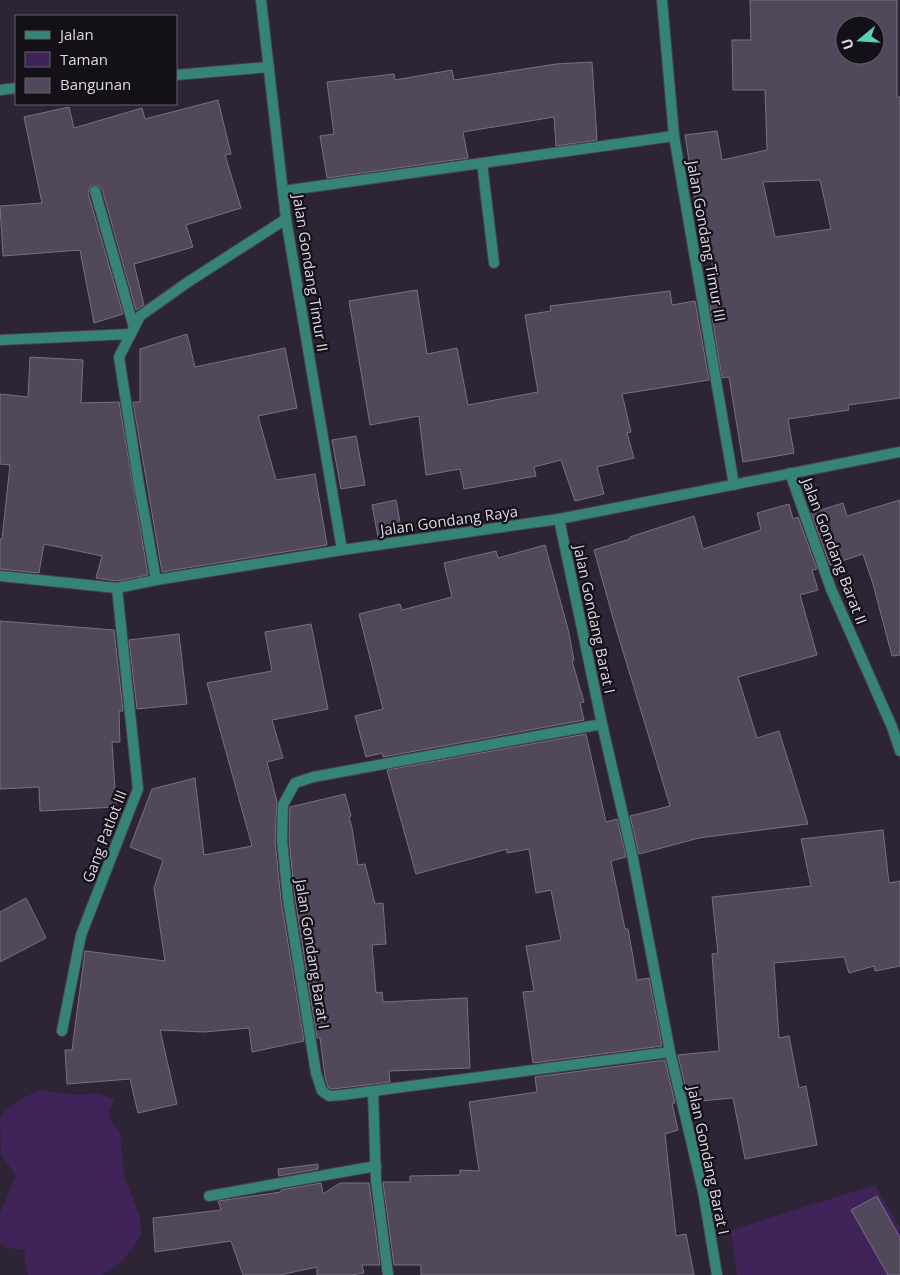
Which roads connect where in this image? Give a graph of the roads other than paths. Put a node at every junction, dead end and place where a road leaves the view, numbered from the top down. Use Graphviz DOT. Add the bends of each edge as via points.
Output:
graph roads {
  1 [pos="261,0"];
  2 [pos="662,0"];
  3 [pos="269,67"];
  4 [pos="178,75"];
  5 [pos="15,88"];
  6 [pos="0,90"];
  7 [pos="674,136"];
  8 [pos="482,163"];
  9 [pos="95,191"];
  10 [pos="283,191"];
  11 [pos="286,219"];
  12 [pos="494,263"];
  13 [pos="132,331"];
  14 [pos="0,340"];
  15 [pos="900,452"];
  16 [pos="790,473"];
  17 [pos="734,485"];
  18 [pos="560,519"];
  19 [pos="342,550"];
  20 [pos="0,576"];
  21 [pos="156,580"];
  22 [pos="117,588"];
  23 [pos="602,724"];
  24 [pos="900,751"];
  25 [pos="62,1031"];
  26 [pos="670,1052"];
  27 [pos="374,1091"];
  28 [pos="376,1166"];
  29 [pos="208,1196"];
  30 [pos="388,1275"];
  31 [pos="717,1275"];
  1 -- 3 [label="street, Jalan Gondang Timur II"];
  2 -- 7 [label="street, Jalan Gondang Timur III"];
  3 -- 4 [label="street"];
  3 -- 10 [label="street, Jalan Gondang Timur II"];
  5 -- 6 [label="street"];
  7 -- 8 [label="street"];
  7 -- 17 [label="street, Jalan Gondang Timur III"];
  8 -- 10 [label="street"];
  8 -- 12 [label="street"];
  9 -- 13 [label="street"];
  10 -- 11 [label="street, Jalan Gondang Timur II"];
  11 -- 13 [label="street" via="140,316"];
  11 -- 19 [label="street, Jalan Gondang Timur II"];
  13 -- 14 [label="street"];
  13 -- 21 [label="street" via="119,357"];
  15 -- 16 [label="street, Jalan Gondang Raya"];
  16 -- 17 [label="street, Jalan Gondang Raya"];
  16 -- 24 [label="street, Jalan Gondang Barat II" via="830,589 892,726"];
  17 -- 18 [label="street, Jalan Gondang Raya"];
  18 -- 19 [label="street, Jalan Gondang Raya"];
  18 -- 23 [label="street, Jalan Gondang Barat I"];
  19 -- 21 [label="street, Jalan Gondang Raya"];
  20 -- 22 [label="street, Jalan Gondang Raya"];
  21 -- 22 [label="street, Jalan Gondang Raya"];
  22 -- 25 [label="street, Gang Patlot III" via="138,789 81,935"];
  23 -- 26 [label="street, Jalan Gondang Barat I" via="632,854"];
  23 -- 27 [label="street, Jalan Gondang Barat I" via="313,776 295,783 283,806 282,840 288,899 316,1074 322,1092 329,1096"];
  26 -- 27 [label="street, Jalan Gondang Barat I"];
  26 -- 31 [label="street, Jalan Gondang Barat I" via="703,1191"];
  27 -- 28 [label="street"];
  28 -- 29 [label="street"];
  28 -- 30 [label="street"];
}
